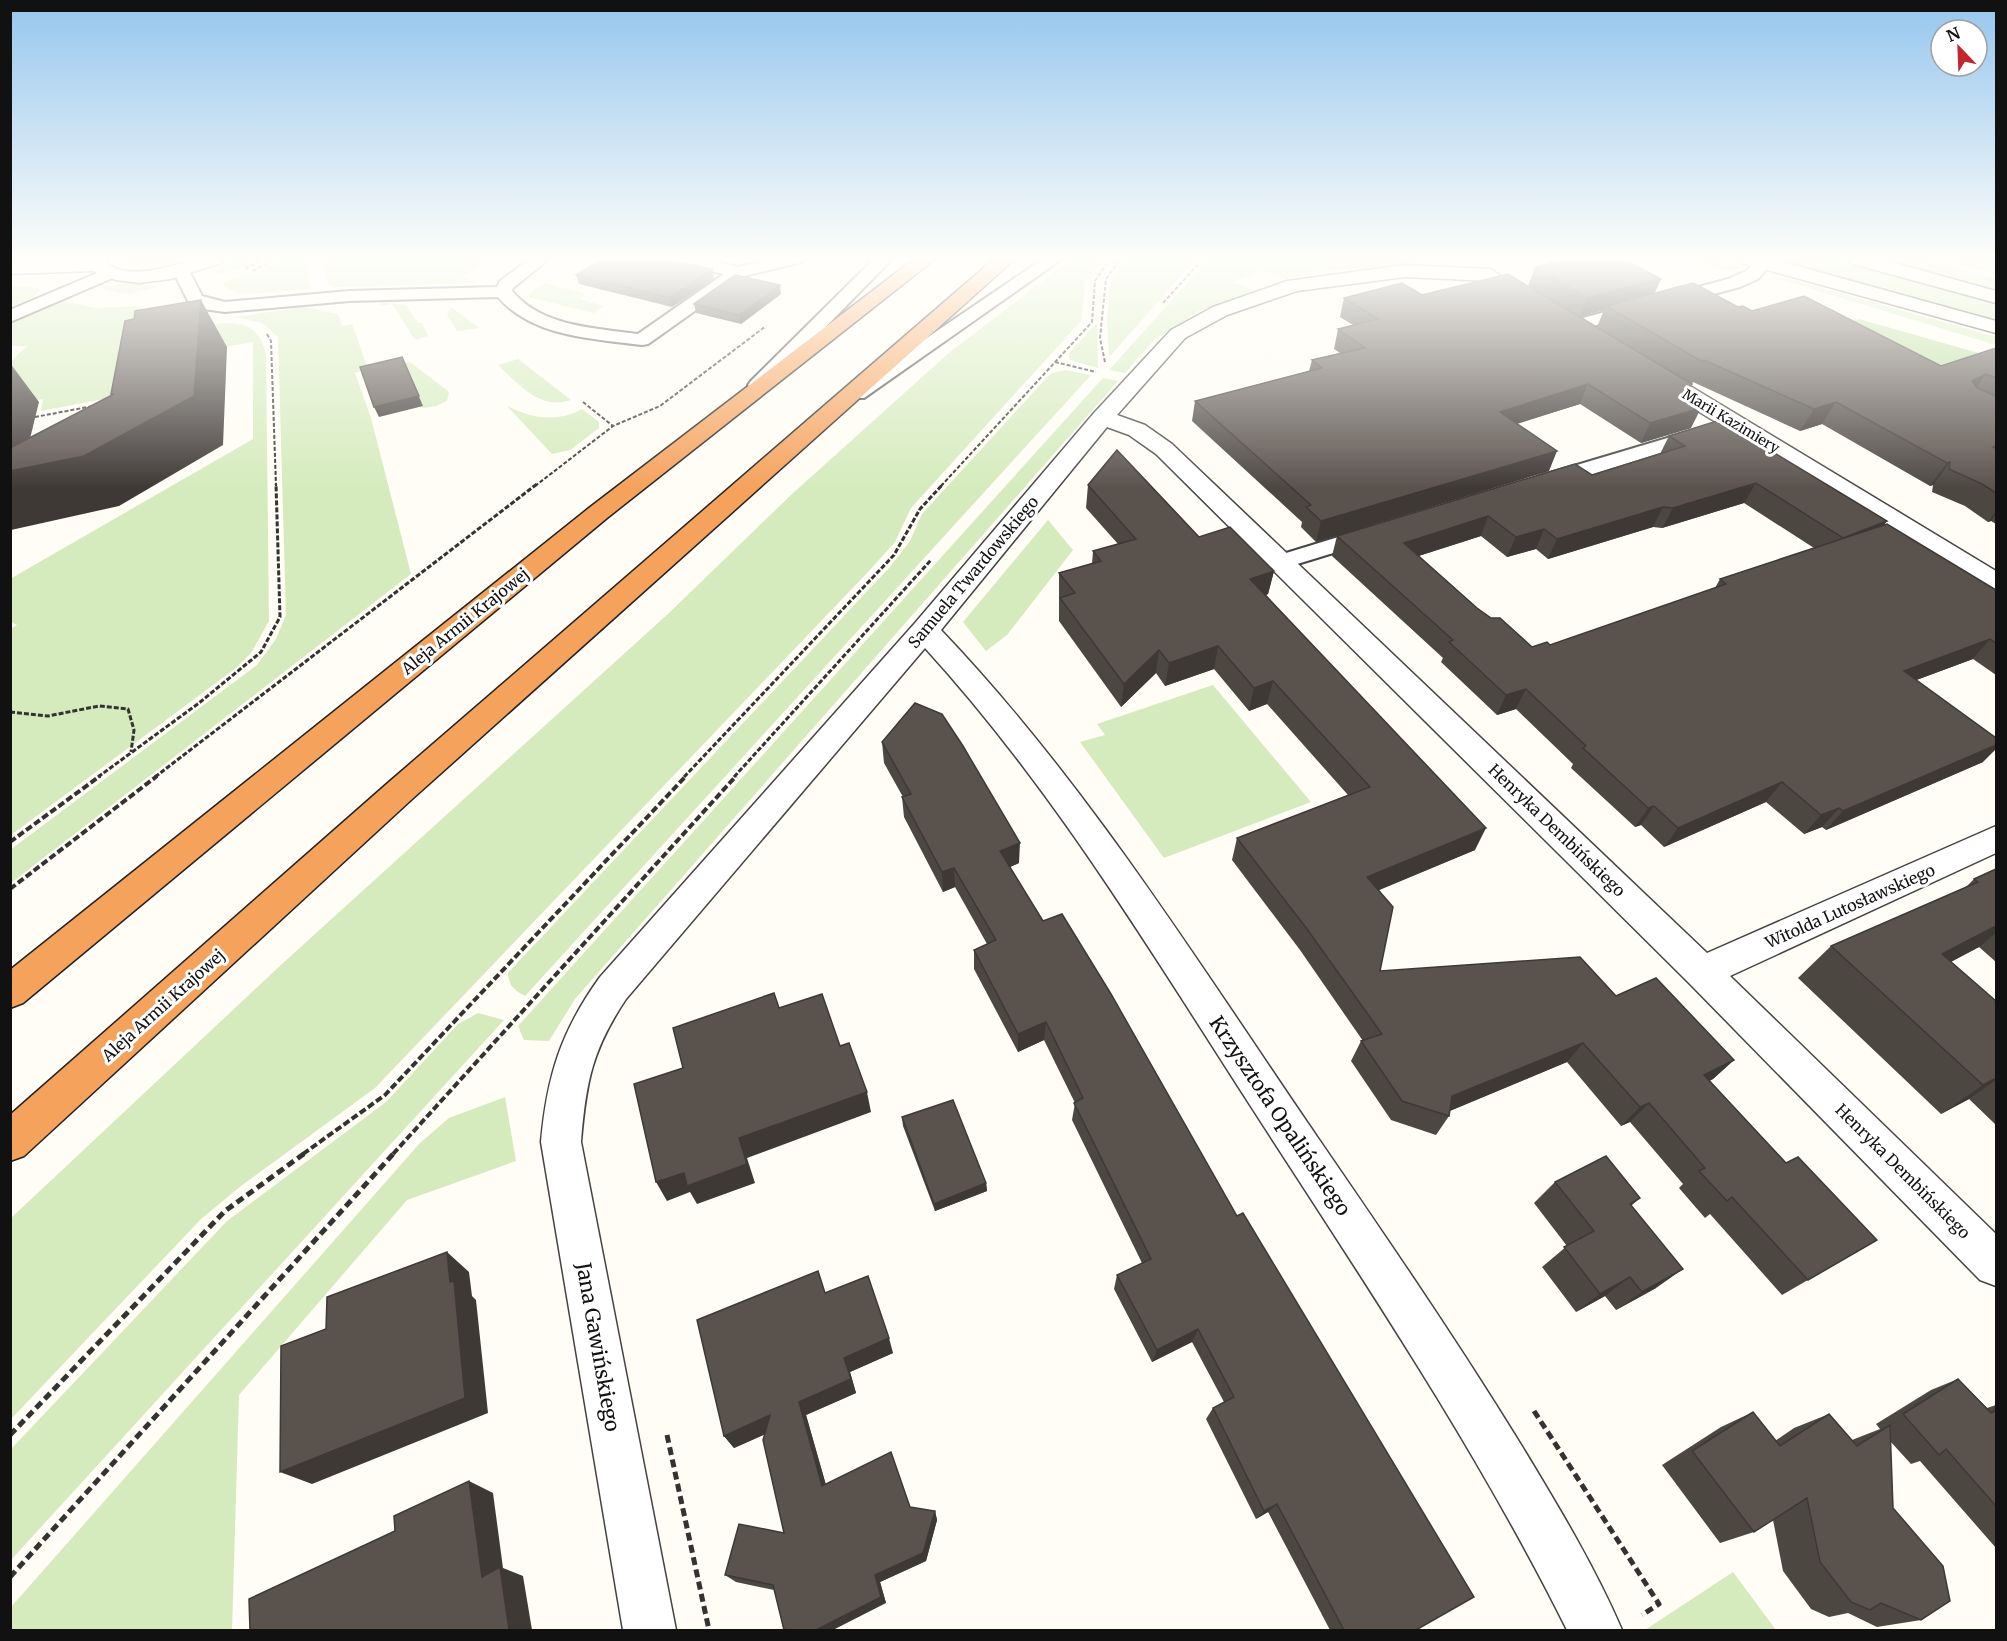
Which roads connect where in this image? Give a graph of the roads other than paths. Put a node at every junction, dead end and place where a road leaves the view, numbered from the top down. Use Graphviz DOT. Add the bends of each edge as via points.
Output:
graph roads {
  1 [pos="614,336"];
  2 [pos="648,336"];
  3 [pos="807,336"];
  4 [pos="827,336"];
  5 [pos="917,336"];
  6 [pos="942,336"];
  7 [pos="1177,336"];
  8 [pos="1590,336"];
  9 [pos="1604,344"];
  10 [pos="1634,362"];
  11 [pos="736,406"];
  12 [pos="828,413"];
  13 [pos="1102,418"];
  14 [pos="1735,423"];
  15 [pos="1529,486"];
  16 [pos="1392,528"];
  17 [pos="1281,562"];
  18 [pos="1996,582"];
  19 [pos="925,630"];
  20 [pos="1996,839"];
  21 [pos="1702,972"];
  22 [pos="10,992"];
  23 [pos="572,1064"];
  24 [pos="10,1142"];
  25 [pos="1996,1264"];
  26 [pos="649,1630"];
  27 [pos="1595,1630"];
  1 -- 2 [label="lane" via="642,340"];
  3 -- 11 [label="lane"];
  4 -- 11 [label="highway, Aleja Armii Krajowej"];
  5 -- 12 [label="highway, Aleja Armii Krajowej"];
  6 -- 12 [label="lane, Aleja Armii Krajowej"];
  7 -- 13 [label="street, Samuela Twardowskiego"];
  8 -- 9 [label="street"];
  10 -- 14 [label="street, Marii Kazimiery"];
  11 -- 22 [label="highway, Aleja Armii Krajowej" via="598,513"];
  12 -- 24 [label="highway, Aleja Armii Krajowej"];
  13 -- 17 [label="street, Henryka Dembińskiego" via="1137,430 1164,449"];
  13 -- 19 [label="street, Samuela Twardowskiego"];
  14 -- 15 [label="lane"];
  14 -- 18 [label="street, Marii Kazimiery"];
  16 -- 17 [label="lane"];
  17 -- 21 [label="street, Henryka Dembińskiego"];
  19 -- 23 [label="street, Samuela Twardowskiego" via="613,988 587,1028"];
  19 -- 27 [label="street, Krzysztofa Opalińskiego" via="975,681 1070,798 1501,1453"];
  20 -- 21 [label="street, Witolda Lutosławskiego"];
  21 -- 25 [label="street, Henryka Dembińskiego"];
  23 -- 26 [label="street, Jana Gawińskiego" via="561,1142"];
}
